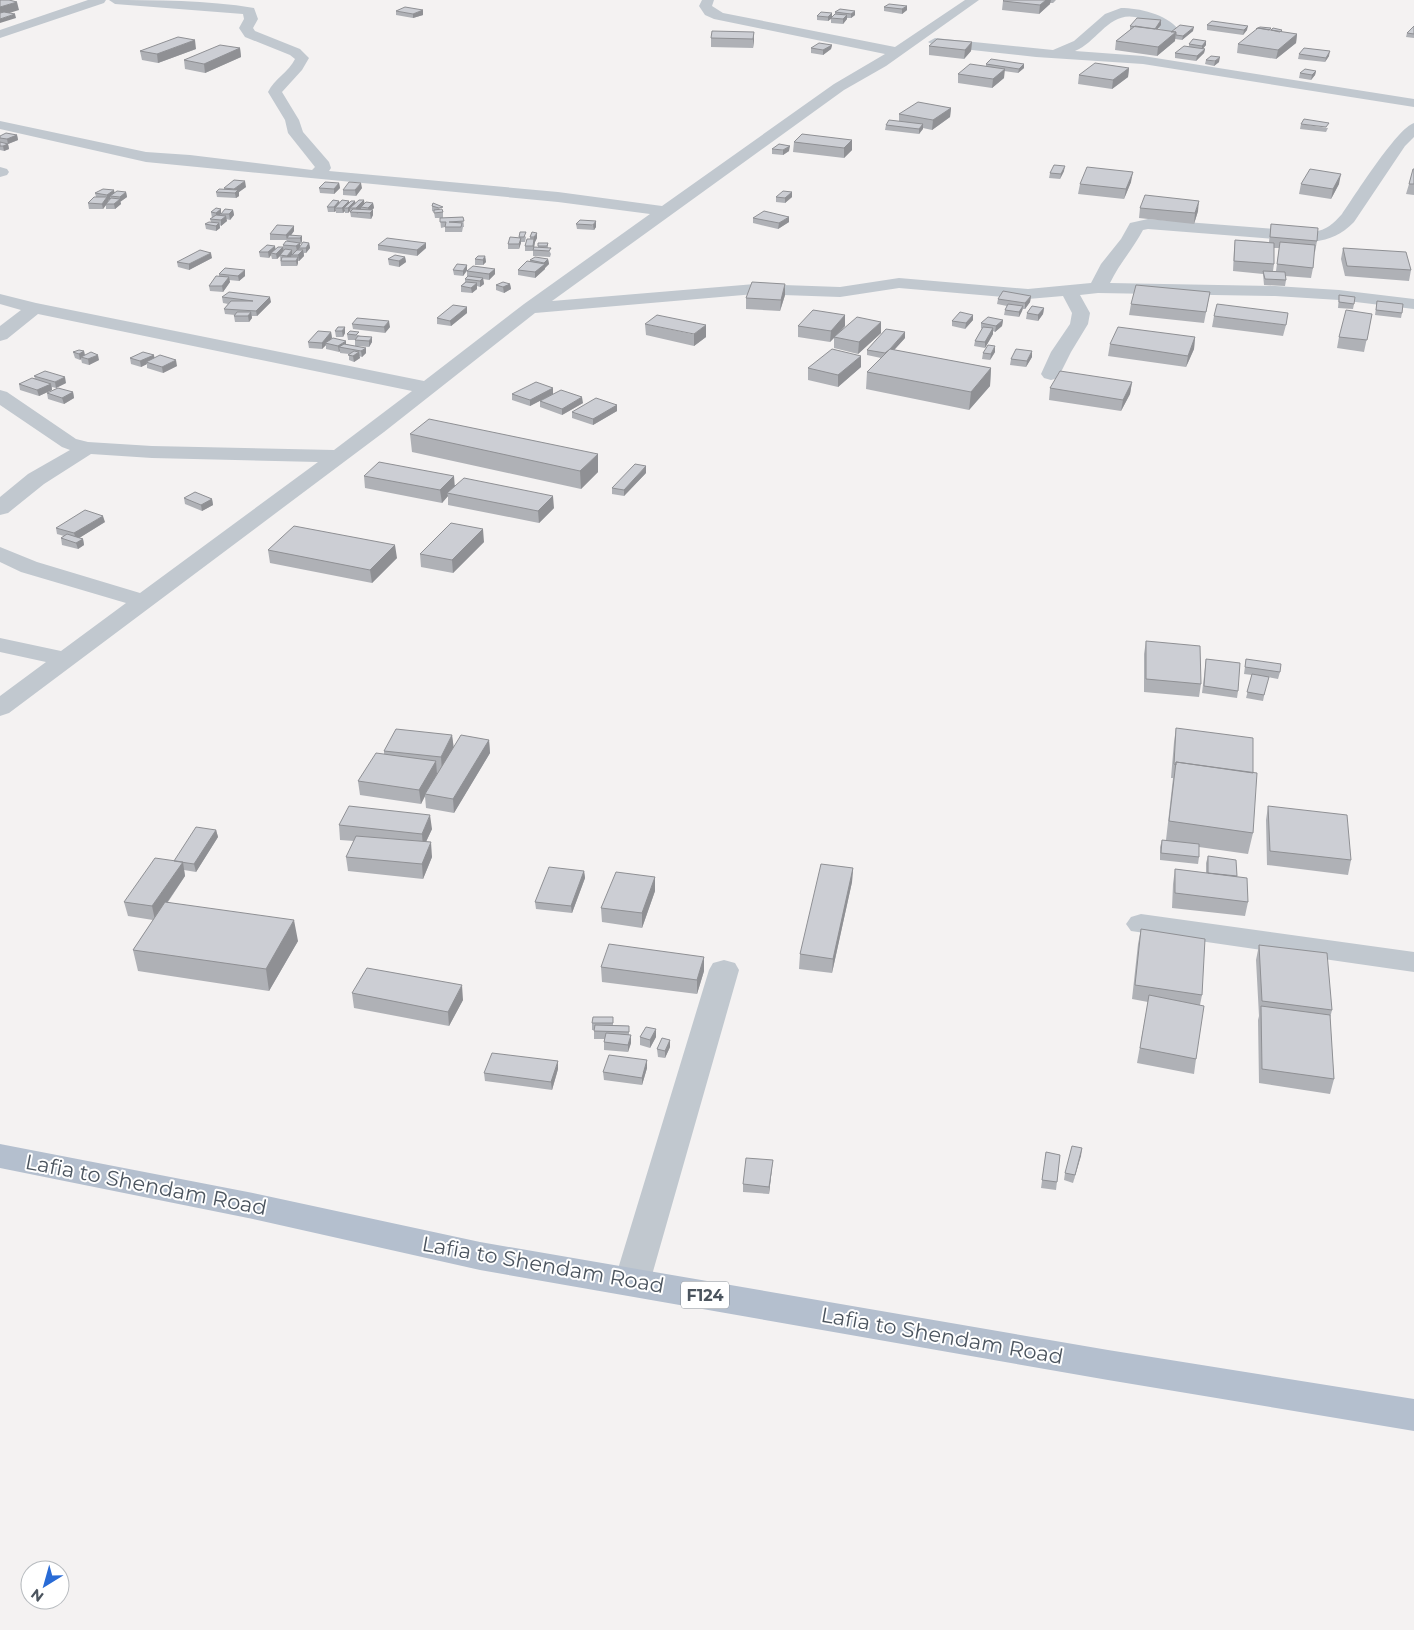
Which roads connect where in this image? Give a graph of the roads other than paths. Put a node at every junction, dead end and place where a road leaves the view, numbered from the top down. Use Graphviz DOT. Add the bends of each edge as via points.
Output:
graph roads {
  1 [pos="100,0"];
  2 [pos="115,0"];
  3 [pos="708,0"];
  4 [pos="973,0"];
  5 [pos="1171,29"];
  6 [pos="0,34"];
  7 [pos="914,40"];
  8 [pos="1079,45"];
  9 [pos="897,52"];
  10 [pos="1054,54"];
  11 [pos="1098,56"];
  12 [pos="1414,103"];
  13 [pos="0,125"];
  14 [pos="1414,128"];
  15 [pos="316,175"];
  16 [pos="664,211"];
  17 [pos="1098,288"];
  18 [pos="1069,291"];
  19 [pos="0,299"];
  20 [pos="1414,304"];
  21 [pos="34,308"];
  22 [pos="530,308"];
  23 [pos="0,335"];
  24 [pos="1051,374"];
  25 [pos="427,388"];
  26 [pos="0,396"];
  27 [pos="87,448"];
  28 [pos="338,456"];
  29 [pos="0,508"];
  30 [pos="0,554"];
  31 [pos="143,601"];
  32 [pos="0,645"];
  33 [pos="66,659"];
  34 [pos="0,708"];
  35 [pos="1141,924"];
  36 [pos="1414,962"];
  37 [pos="724,970"];
  38 [pos="0,1156"];
  39 [pos="632,1282"];
  40 [pos="1414,1415"];
  1 -- 6 [label="street"];
  2 -- 15 [label="street" via="249,11 251,19 246,28 250,34 295,52 302,58 275,92 296,133 324,168"];
  3 -- 9 [label="street" via="705,6 719,16"];
  4 -- 7 [label="street"];
  5 -- 8 [label="street" via="1150,18 1119,13"];
  7 -- 9 [label="street"];
  7 -- 10 [label="street"];
  8 -- 10 [label="street"];
  8 -- 11 [label="street"];
  9 -- 16 [label="street" via="839,86"];
  10 -- 11 [label="street"];
  11 -- 12 [label="street" via="1181,65"];
  13 -- 15 [label="street" via="146,157"];
  14 -- 17 [label="street" via="1348,218 1332,232 1313,237 1165,224 1141,225 1136,227 1129,242 1110,264"];
  15 -- 16 [label="street" via="558,197"];
  16 -- 22 [label="street"];
  17 -- 18 [label="street"];
  17 -- 20 [label="street" via="1339,295"];
  18 -- 22 [label="street" via="1004,294 899,283 840,292 755,289"];
  18 -- 24 [label="street" via="1081,313 1079,324"];
  19 -- 21 [label="street"];
  21 -- 23 [label="street"];
  21 -- 25 [label="street"];
  22 -- 25 [label="street"];
  25 -- 28 [label="street"];
  26 -- 27 [label="street" via="69,443"];
  27 -- 28 [label="street" via="134,452"];
  27 -- 29 [label="street" via="36,479"];
  28 -- 31 [label="street"];
  30 -- 31 [label="street" via="29,567"];
  31 -- 33 [label="street"];
  32 -- 33 [label="street"];
  33 -- 34 [label="street"];
  35 -- 36 [label="street"];
  37 -- 39 [label="street"];
  38 -- 39 [label="main road, Lafia to Shendam Road / F124" via="253,1206 480,1256"];
  39 -- 40 [label="main road, Lafia to Shendam Road / F124"];
}
